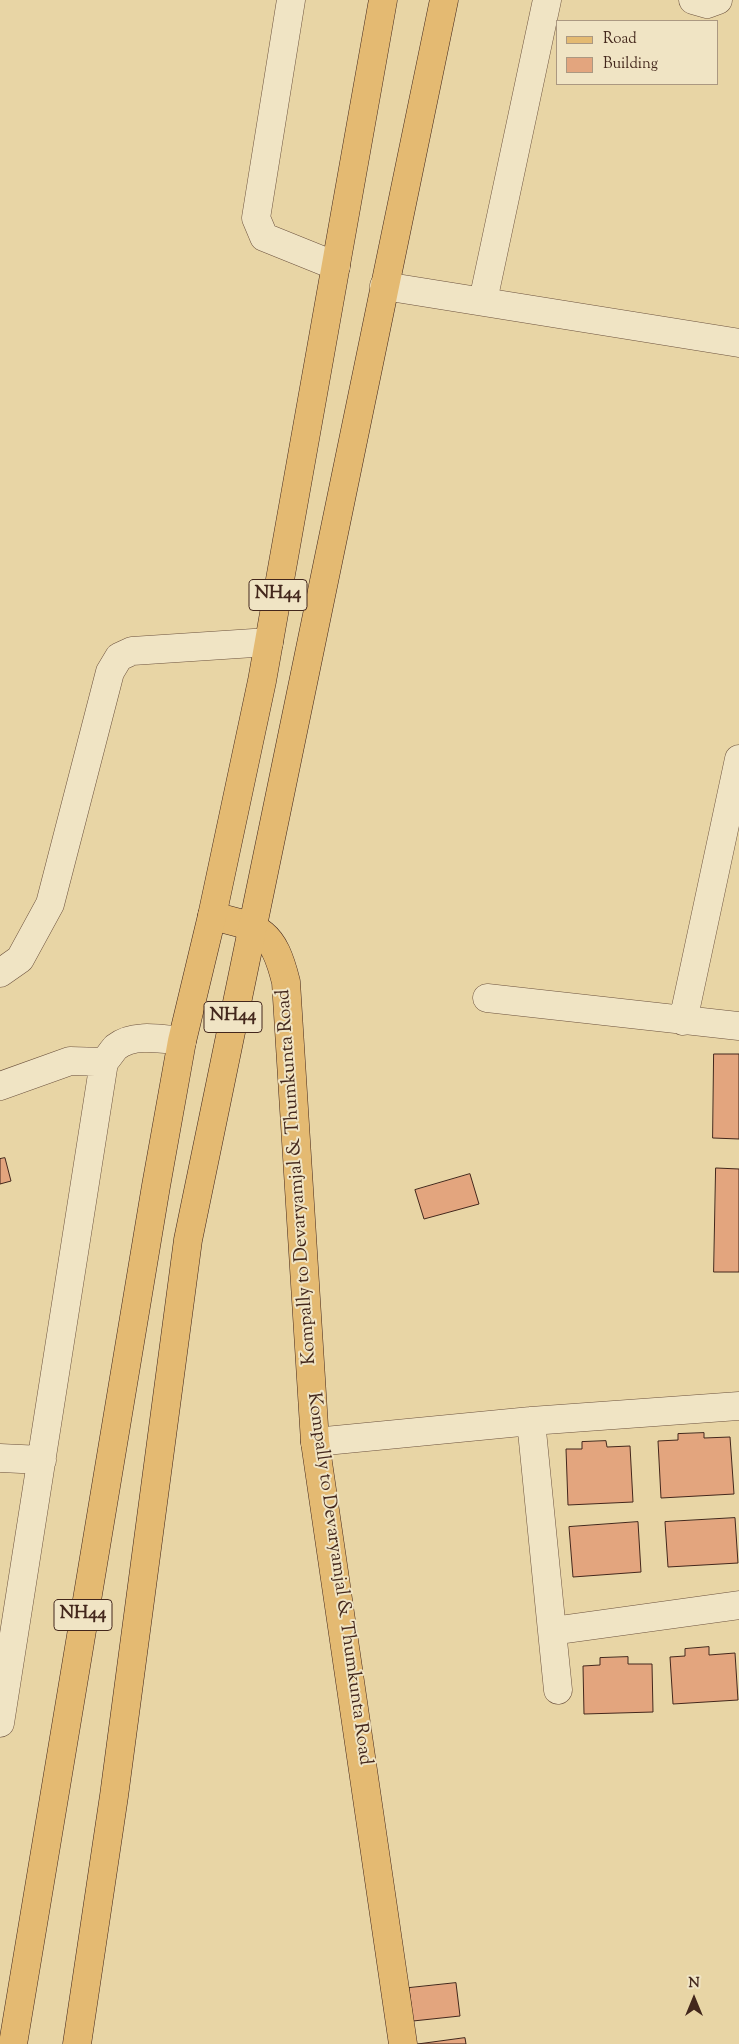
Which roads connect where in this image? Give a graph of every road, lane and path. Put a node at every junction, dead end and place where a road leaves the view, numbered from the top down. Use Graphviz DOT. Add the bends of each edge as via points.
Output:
graph roads {
  1 [pos="291,0"];
  2 [pos="384,0"];
  3 [pos="444,0"];
  4 [pos="547,0"];
  5 [pos="693,0"];
  6 [pos="718,0"];
  7 [pos="336,266"];
  8 [pos="384,286"];
  9 [pos="483,302"];
  10 [pos="739,343"];
  11 [pos="270,642"];
  12 [pos="739,759"];
  13 [pos="212,916"];
  14 [pos="251,925"];
  15 [pos="0,973"];
  16 [pos="487,998"];
  17 [pos="683,1021"];
  18 [pos="739,1026"];
  19 [pos="182,1041"];
  20 [pos="104,1062"];
  21 [pos="0,1086"];
  22 [pos="739,1406"];
  23 [pos="531,1421"];
  24 [pos="315,1442"];
  25 [pos="0,1458"];
  26 [pos="42,1460"];
  27 [pos="739,1605"];
  28 [pos="552,1631"];
  29 [pos="558,1690"];
  30 [pos="0,1723"];
  31 [pos="13,2044"];
  32 [pos="77,2044"];
  33 [pos="403,2044"];
  1 -- 7 [label="street" via="256,218 264,237"];
  2 -- 7 [label="main road, NH44"];
  3 -- 8 [label="main road, NH44"];
  4 -- 9 [label="street"];
  5 -- 6 [label="street" via="707,4"];
  7 -- 11 [label="main road, NH44"];
  8 -- 9 [label="street"];
  8 -- 14 [label="main road, NH44"];
  9 -- 10 [label="street"];
  11 -- 13 [label="main road, NH44"];
  11 -- 15 [label="street" via="132,652 119,657 110,672 50,904 20,959"];
  12 -- 17 [label="street"];
  13 -- 14 [label="main road, Kompally to Devaryamjal & Thumkunta Road"];
  13 -- 19 [label="main road, NH44"];
  14 -- 24 [label="main road, Kompally to Devaryamjal & Thumkunta Road" via="264,934 279,955 286,982"];
  14 -- 32 [label="main road, NH44" via="188,1240 114,1796"];
  16 -- 17 [label="street"];
  17 -- 18 [label="street"];
  19 -- 20 [label="street" via="152,1038 129,1041 117,1047"];
  19 -- 31 [label="main road, NH44"];
  20 -- 21 [label="street" via="70,1061"];
  20 -- 26 [label="street"];
  22 -- 23 [label="street"];
  23 -- 24 [label="street"];
  23 -- 28 [label="street"];
  24 -- 33 [label="main road, Kompally to Devaryamjal & Thumkunta Road"];
  25 -- 26 [label="street"];
  26 -- 30 [label="street"];
  27 -- 28 [label="street"];
  28 -- 29 [label="street"];
}
